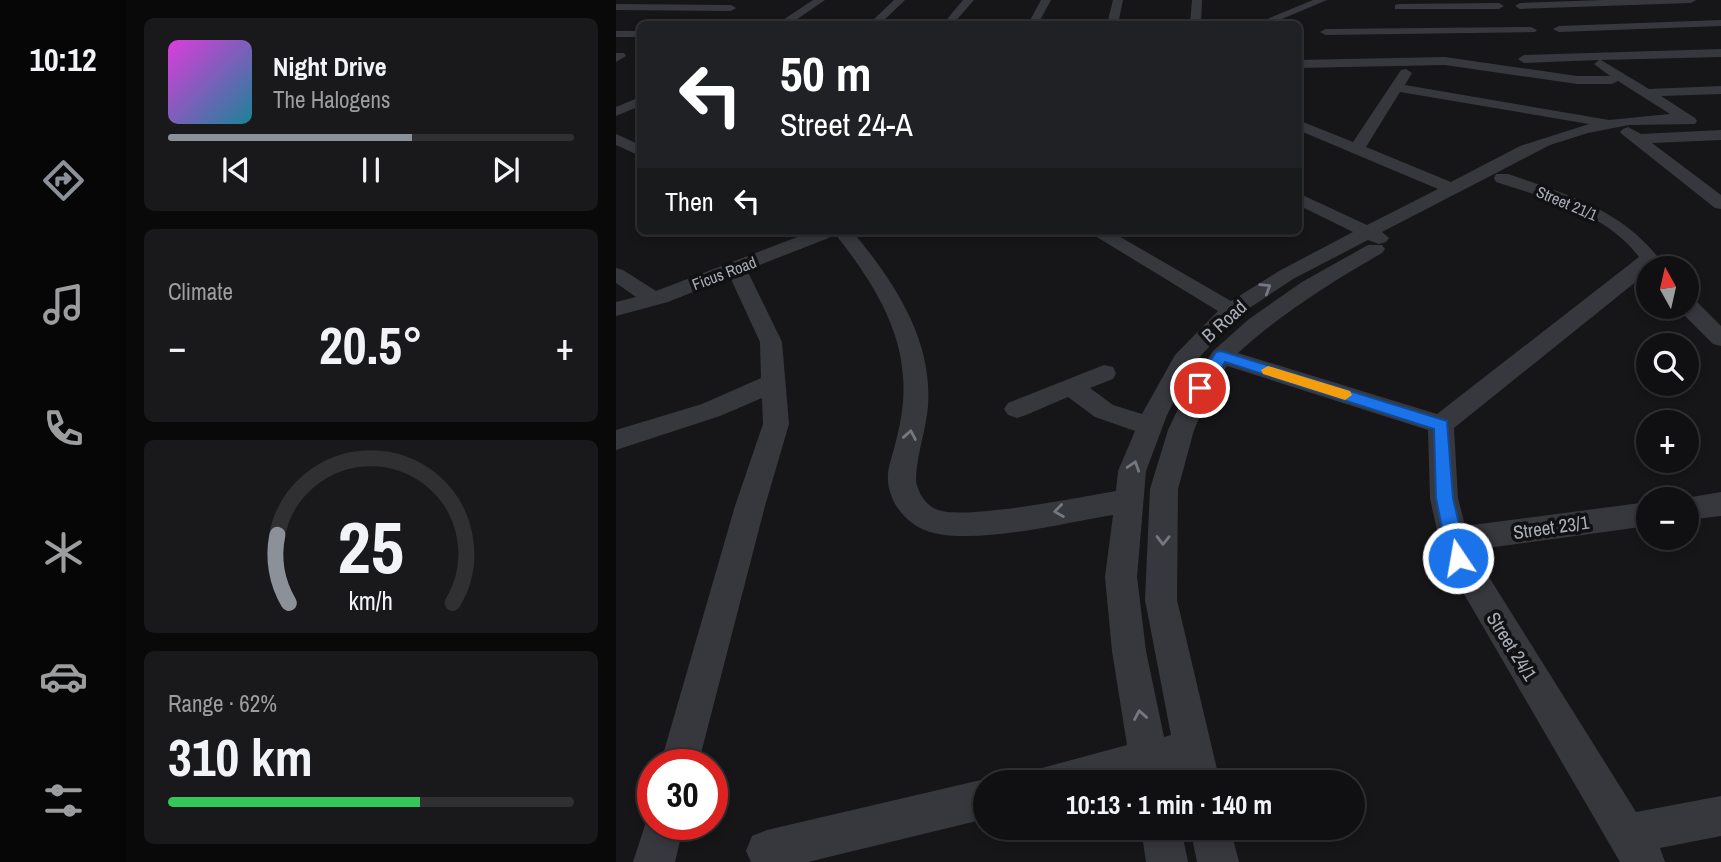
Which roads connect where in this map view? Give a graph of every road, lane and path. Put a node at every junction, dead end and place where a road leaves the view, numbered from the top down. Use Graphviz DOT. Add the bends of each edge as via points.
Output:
graph roads {
  1 [pos="745,0"];
  2 [pos="820,0"];
  3 [pos="900,0"];
  4 [pos="969,0"];
  5 [pos="1046,0"];
  6 [pos="1118,0"];
  7 [pos="1197,0"];
  8 [pos="1322,0"];
  9 [pos="1691,0"];
  10 [pos="1579,1"];
  11 [pos="1652,1"];
  12 [pos="1498,2"];
  13 [pos="1520,6"];
  14 [pos="616,7"];
  15 [pos="1399,7"];
  16 [pos="731,8"];
  17 [pos="714,19"];
  18 [pos="788,21"];
  19 [pos="877,21"];
  20 [pos="951,21"];
  21 [pos="1035,21"];
  22 [pos="1113,21"];
  23 [pos="1196,21"];
  24 [pos="1270,21"];
  25 [pos="1721,23"];
  26 [pos="1700,24"];
  27 [pos="1326,32"];
  28 [pos="616,34"];
  29 [pos="637,34"];
  30 [pos="1555,37"];
  31 [pos="1721,53"];
  32 [pos="1414,61"];
  33 [pos="1445,61"];
  34 [pos="1302,65"];
  35 [pos="1612,80"];
  36 [pos="1398,88"];
  37 [pos="1721,90"];
  38 [pos="1645,93"];
  39 [pos="637,102"];
  40 [pos="616,112"];
  41 [pos="1666,117"];
  42 [pos="637,119"];
  43 [pos="1690,121"];
  44 [pos="1302,126"];
  45 [pos="1627,132"];
  46 [pos="622,133"];
  47 [pos="1721,135"];
  48 [pos="637,148"];
  49 [pos="1357,148"];
  50 [pos="1502,178"];
  51 [pos="1451,188"];
  52 [pos="1302,200"];
  53 [pos="1721,204"];
  54 [pos="1302,214"];
  55 [pos="817,235"];
  56 [pos="828,235"];
  57 [pos="1103,235"];
  58 [pos="1371,241"];
  59 [pos="1646,256"];
  60 [pos="736,269"];
  61 [pos="616,274"];
  62 [pos="1636,276"];
  63 [pos="653,299"];
  64 [pos="616,309"];
  65 [pos="1231,310"];
  66 [pos="1699,317"];
  67 [pos="1721,339"];
  68 [pos="1221,356"];
  69 [pos="1104,373"];
  70 [pos="775,382"];
  71 [pos="1072,388"];
  72 [pos="1017,409"];
  73 [pos="1441,425"];
  74 [pos="1150,426"];
  75 [pos="616,440"];
  76 [pos="1127,501"];
  77 [pos="1721,504"];
  78 [pos="1699,507"];
  79 [pos="1636,516"];
  80 [pos="1454,540"];
  81 [pos="683,749"];
  82 [pos="1196,766"];
  83 [pos="1151,770"];
  84 [pos="1160,770"];
  85 [pos="973,802"];
  86 [pos="1721,816"];
  87 [pos="660,840"];
  88 [pos="1163,840"];
  89 [pos="1213,840"];
  90 [pos="1636,848"];
  91 [pos="767,851"];
  92 [pos="654,862"];
  93 [pos="1167,862"];
  94 [pos="1218,862"];
  1 -- 16 [label="street"];
  2 -- 18 [label="street"];
  3 -- 19 [label="street"];
  4 -- 20 [label="street"];
  5 -- 21 [label="street"];
  6 -- 22 [label="street"];
  7 -- 23 [label="street"];
  8 -- 24 [label="street"];
  9 -- 11 [label="street"];
  10 -- 11 [label="street"];
  10 -- 13 [label="street"];
  11 -- 26 [label="street"];
  12 -- 15 [label="street"];
  12 -- 30 [label="street"];
  14 -- 16 [label="street"];
  16 -- 17 [label="street"];
  25 -- 26 [label="street"];
  26 -- 30 [label="street"];
  27 -- 30 [label="street"];
  28 -- 29 [label="street"];
  30 -- 31 [label="street"];
  30 -- 33 [label="street"];
  30 -- 35 [label="street"];
  30 -- 38 [label="street"];
  32 -- 33 [label="street"];
  32 -- 34 [label="street"];
  32 -- 36 [label="street"];
  33 -- 35 [label="street" via="1577,80"];
  35 -- 41 [label="street"];
  36 -- 45 [label="street"];
  36 -- 49 [label="street"];
  37 -- 38 [label="street"];
  38 -- 43 [label="street"];
  39 -- 40 [label="street"];
  41 -- 43 [label="street"];
  41 -- 45 [label="street, B Road"];
  42 -- 46 [label="street"];
  43 -- 45 [label="street, B Road" via="1685,126"];
  44 -- 49 [label="street"];
  45 -- 47 [label="street"];
  45 -- 50 [label="street, B Road" via="1558,150"];
  45 -- 51 [label="street, B Road" via="1539,144"];
  45 -- 53 [label="street"];
  46 -- 48 [label="street"];
  49 -- 51 [label="street"];
  50 -- 58 [label="street, B Road"];
  50 -- 59 [label="street, Street 21/1" via="1599,215"];
  51 -- 58 [label="street, B Road"];
  52 -- 58 [label="street"];
  54 -- 58 [label="street"];
  55 -- 60 [label="street, Ficus Road"];
  76 -- 56 [label="street, one-way" via="969,524 933,522 920,513 908,501 902,485 916,395 901,317 877,276"];
  57 -- 65 [label="street"];
  65 -- 58 [label="street, B Road, one-way" via="1286,275"];
  58 -- 68 [label="street, B Road"];
  60 -- 63 [label="street, Ficus Road"];
  60 -- 70 [label="street" via="771,342"];
  61 -- 63 [label="street"];
  62 -- 73 [label="street"];
  63 -- 64 [label="street, Ficus Road"];
  65 -- 74 [label="street, B Road" via="1183,360"];
  66 -- 67 [label="street"];
  68 -- 73 [label="street"];
  68 -- 82 [label="street, B Road, one-way" via="1186,420 1164,489 1161,600"];
  69 -- 71 [label="street"];
  70 -- 75 [label="street" via="711,410"];
  70 -- 81 [label="street" via="776,424"];
  71 -- 72 [label="street"];
  71 -- 74 [label="street" via="1104,411"];
  73 -- 80 [label="street, Street 24/1" via="1444,498"];
  76 -- 74 [label="street, B Road, one-way" via="1132,471"];
  83 -- 76 [label="street, B Road, one-way" via="1121,577"];
  77 -- 78 [label="street"];
  79 -- 80 [label="street, Street 23/1"];
  80 -- 90 [label="street, Street 24/1" via="1458,558"];
  82 -- 84 [label="street"];
  85 -- 91 [label="street"];
  86 -- 90 [label="street"];
  87 -- 92 [label="street"];
  88 -- 93 [label="street"];
  89 -- 94 [label="street"];
}
